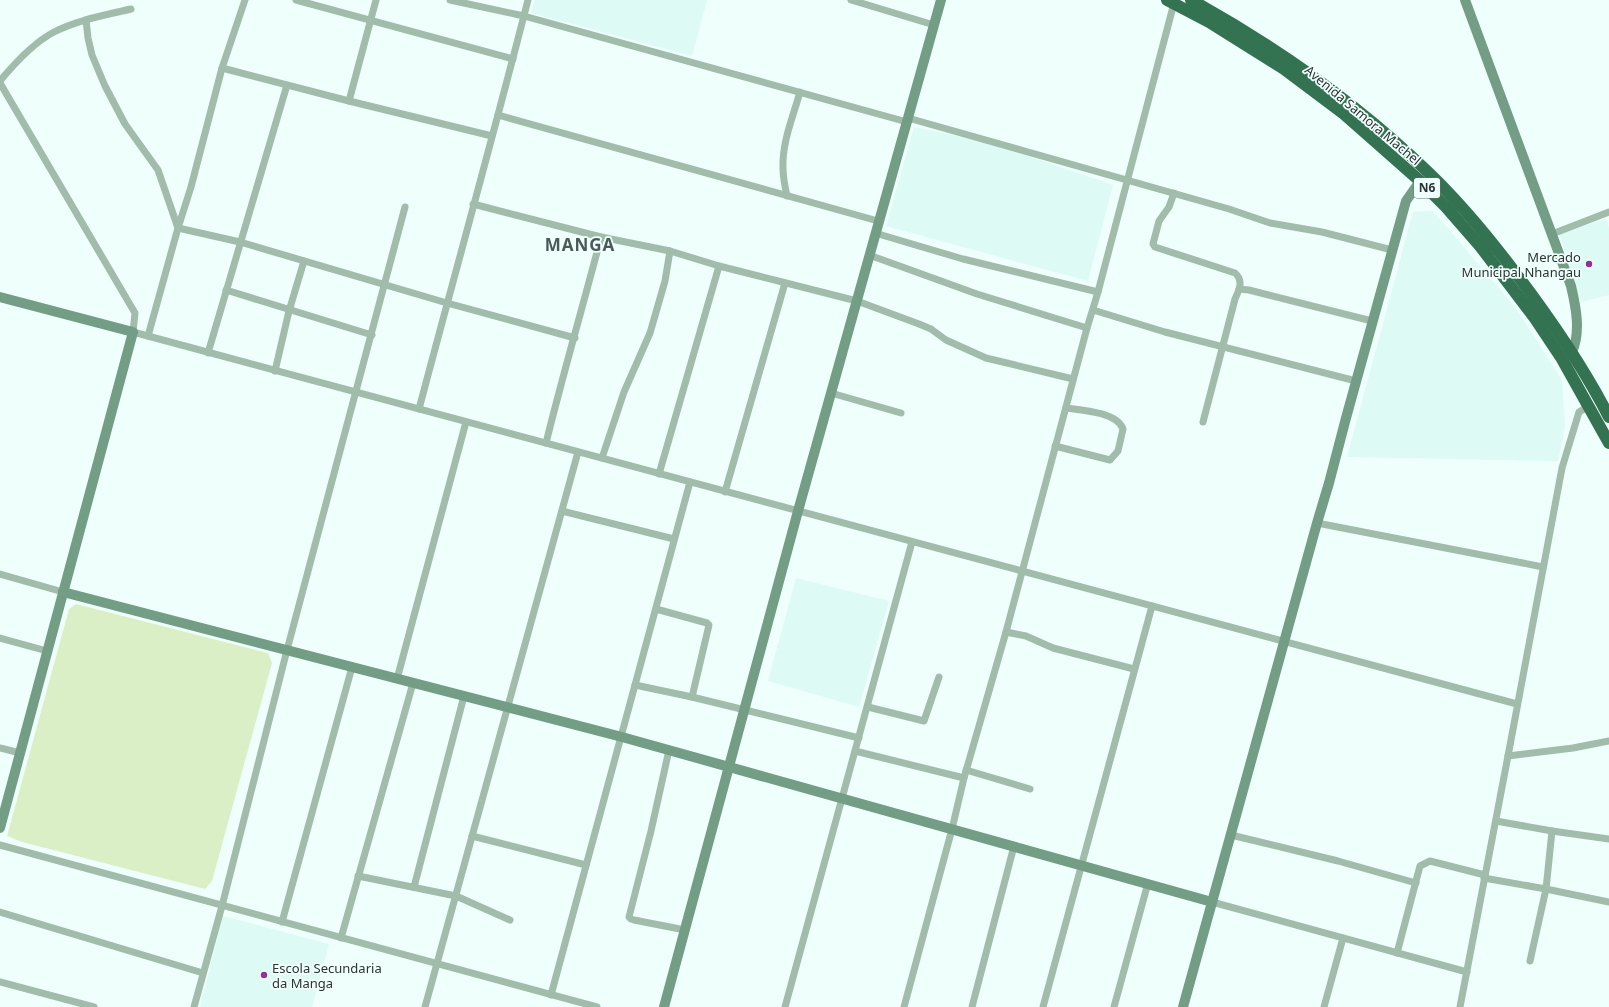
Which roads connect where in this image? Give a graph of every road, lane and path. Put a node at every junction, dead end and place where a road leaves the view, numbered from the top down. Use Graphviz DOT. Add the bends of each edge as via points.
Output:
graph roads {
  1 [pos="245,0"];
  2 [pos="296,0"];
  3 [pos="376,0"];
  4 [pos="450,0"];
  5 [pos="528,0"];
  6 [pos="851,0"];
  7 [pos="941,0"];
  8 [pos="1191,0"];
  9 [pos="1465,0"];
  10 [pos="1170,2"];
  11 [pos="131,9"];
  12 [pos="524,16"];
  13 [pos="86,20"];
  14 [pos="370,21"];
  15 [pos="934,24"];
  16 [pos="513,59"];
  17 [pos="222,68"];
  18 [pos="0,82"];
  19 [pos="287,85"];
  20 [pos="800,92"];
  21 [pos="349,101"];
  22 [pos="498,115"];
  23 [pos="908,120"];
  24 [pos="492,136"];
  25 [pos="1128,180"];
  26 [pos="1420,181"];
  27 [pos="1174,193"];
  28 [pos="787,196"];
  29 [pos="473,204"];
  30 [pos="405,207"];
  31 [pos="1609,212"];
  32 [pos="878,221"];
  33 [pos="178,228"];
  34 [pos="875,233"];
  35 [pos="1552,234"];
  36 [pos="602,237"];
  37 [pos="240,242"];
  38 [pos="1392,250"];
  39 [pos="670,251"];
  40 [pos="869,255"];
  41 [pos="304,261"];
  42 [pos="719,266"];
  43 [pos="785,283"];
  44 [pos="385,284"];
  45 [pos="1239,288"];
  46 [pos="226,290"];
  47 [pos="1098,292"];
  48 [pos="0,297"];
  49 [pos="857,301"];
  50 [pos="447,303"];
  51 [pos="1093,310"];
  52 [pos="289,311"];
  53 [pos="1372,321"];
  54 [pos="1087,328"];
  55 [pos="133,332"];
  56 [pos="372,335"];
  57 [pos="148,336"];
  58 [pos="575,338"];
  59 [pos="1222,346"];
  60 [pos="1572,352"];
  61 [pos="208,353"];
  62 [pos="275,371"];
  63 [pos="1073,379"];
  64 [pos="1356,381"];
  65 [pos="356,392"];
  66 [pos="831,393"];
  67 [pos="1589,406"];
  68 [pos="1066,408"];
  69 [pos="419,409"];
  70 [pos="901,413"];
  71 [pos="1609,417"];
  72 [pos="466,422"];
  73 [pos="1203,422"];
  74 [pos="546,443"];
  75 [pos="1609,443"];
  76 [pos="1055,446"];
  77 [pos="578,452"];
  78 [pos="602,458"];
  79 [pos="659,474"];
  80 [pos="690,482"];
  81 [pos="725,492"];
  82 [pos="562,511"];
  83 [pos="798,511"];
  84 [pos="1317,523"];
  85 [pos="674,539"];
  86 [pos="912,542"];
  87 [pos="1543,567"];
  88 [pos="1021,571"];
  89 [pos="0,574"];
  90 [pos="63,592"];
  91 [pos="1152,606"];
  92 [pos="656,609"];
  93 [pos="1006,632"];
  94 [pos="0,638"];
  95 [pos="1284,642"];
  96 [pos="287,650"];
  97 [pos="47,651"];
  98 [pos="352,667"];
  99 [pos="1134,669"];
  100 [pos="939,677"];
  101 [pos="397,679"];
  102 [pos="413,683"];
  103 [pos="635,685"];
  104 [pos="464,696"];
  105 [pos="692,697"];
  106 [pos="1518,704"];
  107 [pos="868,707"];
  108 [pos="508,708"];
  109 [pos="745,709"];
  110 [pos="622,737"];
  111 [pos="859,738"];
  112 [pos="1609,741"];
  113 [pos="0,748"];
  114 [pos="669,750"];
  115 [pos="855,751"];
  116 [pos="20,753"];
  117 [pos="1508,756"];
  118 [pos="729,767"];
  119 [pos="966,770"];
  120 [pos="964,778"];
  121 [pos="1030,789"];
  122 [pos="842,798"];
  123 [pos="1496,822"];
  124 [pos="0,828"];
  125 [pos="952,829"];
  126 [pos="1552,831"];
  127 [pos="1231,835"];
  128 [pos="472,836"];
  129 [pos="1609,839"];
  130 [pos="0,845"];
  131 [pos="1014,846"];
  132 [pos="586,865"];
  133 [pos="1082,865"];
  134 [pos="358,876"];
  135 [pos="1485,876"];
  136 [pos="1148,883"];
  137 [pos="1416,884"];
  138 [pos="414,887"];
  139 [pos="1546,889"];
  140 [pos="456,896"];
  141 [pos="1212,902"];
  142 [pos="1609,902"];
  143 [pos="222,906"];
  144 [pos="0,912"];
  145 [pos="510,920"];
  146 [pos="282,922"];
  147 [pos="686,930"];
  148 [pos="341,938"];
  149 [pos="1343,938"];
  150 [pos="1397,953"];
  151 [pos="1530,961"];
  152 [pos="437,964"];
  153 [pos="1467,972"];
  154 [pos="203,973"];
  155 [pos="0,982"];
  156 [pos="551,994"];
  157 [pos="94,1007"];
  158 [pos="194,1007"];
  159 [pos="425,1007"];
  160 [pos="597,1007"];
  161 [pos="664,1007"];
  162 [pos="785,1007"];
  163 [pos="904,1007"];
  164 [pos="972,1007"];
  165 [pos="1043,1007"];
  166 [pos="1114,1007"];
  167 [pos="1183,1007"];
  168 [pos="1324,1007"];
  169 [pos="1460,1007"];
  1 -- 17 [label="street"];
  2 -- 14 [label="street"];
  3 -- 14 [label="street"];
  4 -- 12 [label="street"];
  5 -- 12 [label="street"];
  6 -- 15 [label="street"];
  7 -- 15 [label="street"];
  8 -- 60 [label="highway, Avenida Samora Machel / N6" via="1276,51 1334,92 1384,132 1430,174 1480,227 1547,314"];
  9 -- 35 [label="street"];
  10 -- 25 [label="street"];
  10 -- 26 [label="highway, Avenida Samora Machel / N6" via="1222,30 1284,69 1344,114"];
  11 -- 13 [label="street"];
  12 -- 16 [label="street"];
  12 -- 20 [label="street"];
  13 -- 18 [label="street" via="54,32 16,62"];
  13 -- 33 [label="street" via="92,55 105,86 125,124 158,170"];
  14 -- 16 [label="street"];
  14 -- 21 [label="street"];
  15 -- 23 [label="street"];
  16 -- 22 [label="street"];
  17 -- 19 [label="street"];
  17 -- 33 [label="street"];
  18 -- 55 [label="street" via="135,313"];
  19 -- 21 [label="street"];
  19 -- 37 [label="street"];
  20 -- 23 [label="street"];
  20 -- 28 [label="street" via="783,158"];
  21 -- 24 [label="street"];
  22 -- 24 [label="street"];
  22 -- 28 [label="street"];
  23 -- 25 [label="street"];
  23 -- 32 [label="street"];
  24 -- 29 [label="street"];
  25 -- 27 [label="street"];
  25 -- 47 [label="street"];
  26 -- 38 [label="street" via="1406,201"];
  26 -- 67 [label="highway, Avenida Samora Machel / N6" via="1480,246 1534,317"];
  27 -- 38 [label="street" via="1270,223 1322,232"];
  27 -- 45 [label="street" via="1169,207 1159,221 1155,247 1235,273 1239,278"];
  28 -- 32 [label="street"];
  29 -- 36 [label="street"];
  29 -- 50 [label="street"];
  30 -- 44 [label="street"];
  31 -- 35 [label="street"];
  32 -- 34 [label="street"];
  33 -- 37 [label="street"];
  33 -- 57 [label="street"];
  34 -- 40 [label="street"];
  34 -- 47 [label="street" via="963,259"];
  35 -- 60 [label="street" via="1576,307 1577,342"];
  36 -- 39 [label="street"];
  36 -- 58 [label="street"];
  37 -- 41 [label="street"];
  37 -- 46 [label="street"];
  38 -- 53 [label="street"];
  39 -- 42 [label="street"];
  39 -- 78 [label="street" via="665,281 650,333 624,392"];
  40 -- 49 [label="street"];
  40 -- 54 [label="street" via="977,294"];
  41 -- 44 [label="street"];
  41 -- 52 [label="street"];
  42 -- 43 [label="street"];
  42 -- 79 [label="street"];
  43 -- 49 [label="street"];
  43 -- 81 [label="street"];
  44 -- 50 [label="street"];
  44 -- 56 [label="street"];
  45 -- 53 [label="street"];
  45 -- 59 [label="street"];
  46 -- 52 [label="street"];
  46 -- 61 [label="street"];
  47 -- 51 [label="street"];
  48 -- 55 [label="street"];
  49 -- 63 [label="street" via="919,324 946,340 986,358"];
  49 -- 66 [label="street"];
  50 -- 58 [label="street"];
  50 -- 69 [label="street"];
  51 -- 54 [label="street"];
  51 -- 59 [label="street"];
  52 -- 56 [label="street"];
  52 -- 62 [label="street"];
  53 -- 64 [label="street"];
  54 -- 63 [label="street"];
  55 -- 57 [label="street"];
  55 -- 90 [label="street"];
  56 -- 65 [label="street"];
  57 -- 61 [label="street"];
  58 -- 74 [label="street"];
  59 -- 64 [label="street"];
  59 -- 73 [label="street"];
  60 -- 71 [label="highway, Avenida Samora Machel / N6"];
  61 -- 62 [label="street"];
  62 -- 65 [label="street"];
  63 -- 68 [label="street"];
  64 -- 84 [label="street"];
  65 -- 69 [label="street"];
  65 -- 96 [label="street"];
  66 -- 70 [label="street"];
  66 -- 83 [label="street"];
  67 -- 75 [label="highway, Avenida Samora Machel / N6"];
  67 -- 87 [label="street" via="1579,412 1562,468"];
  68 -- 76 [label="street"];
  68 -- 76 [label="street" via="1101,414 1119,423 1123,429 1118,451 1110,460"];
  69 -- 72 [label="street"];
  72 -- 74 [label="street"];
  72 -- 101 [label="street"];
  74 -- 77 [label="street"];
  76 -- 88 [label="street"];
  77 -- 78 [label="street"];
  77 -- 82 [label="street"];
  78 -- 79 [label="street"];
  79 -- 80 [label="street"];
  80 -- 81 [label="street"];
  80 -- 85 [label="street"];
  81 -- 83 [label="street"];
  82 -- 85 [label="street"];
  82 -- 108 [label="street"];
  83 -- 86 [label="street"];
  83 -- 109 [label="street"];
  84 -- 87 [label="street"];
  84 -- 95 [label="street"];
  85 -- 92 [label="street"];
  86 -- 88 [label="street"];
  86 -- 107 [label="street"];
  87 -- 106 [label="street"];
  88 -- 91 [label="street"];
  88 -- 93 [label="street"];
  89 -- 90 [label="street"];
  90 -- 96 [label="street"];
  90 -- 97 [label="street"];
  91 -- 95 [label="street"];
  91 -- 99 [label="street"];
  92 -- 103 [label="street"];
  92 -- 105 [label="street" via="707,623 709,626"];
  93 -- 99 [label="street" via="1026,636 1053,648"];
  93 -- 119 [label="street"];
  94 -- 97 [label="street"];
  95 -- 106 [label="street"];
  95 -- 127 [label="street"];
  96 -- 98 [label="street"];
  96 -- 143 [label="street"];
  97 -- 116 [label="street"];
  98 -- 101 [label="street"];
  98 -- 146 [label="street"];
  99 -- 133 [label="street"];
  100 -- 107 [label="street" via="924,721"];
  101 -- 102 [label="street"];
  102 -- 104 [label="street"];
  102 -- 134 [label="street"];
  103 -- 105 [label="street"];
  103 -- 110 [label="street"];
  104 -- 108 [label="street"];
  104 -- 138 [label="street"];
  105 -- 109 [label="street"];
  106 -- 117 [label="street"];
  107 -- 111 [label="street"];
  108 -- 110 [label="street"];
  108 -- 128 [label="street"];
  109 -- 111 [label="street"];
  109 -- 118 [label="street"];
  110 -- 114 [label="street"];
  110 -- 132 [label="street"];
  111 -- 115 [label="street"];
  112 -- 117 [label="street"];
  113 -- 116 [label="street"];
  114 -- 118 [label="street"];
  114 -- 147 [label="street" via="629,916 634,920"];
  115 -- 120 [label="street"];
  115 -- 122 [label="street"];
  116 -- 124 [label="street"];
  117 -- 123 [label="street"];
  118 -- 122 [label="street"];
  118 -- 147 [label="street"];
  119 -- 120 [label="street"];
  119 -- 121 [label="street"];
  120 -- 125 [label="street"];
  122 -- 125 [label="street"];
  122 -- 162 [label="street"];
  123 -- 126 [label="street"];
  123 -- 135 [label="street"];
  125 -- 131 [label="street"];
  125 -- 163 [label="street"];
  126 -- 129 [label="street"];
  126 -- 139 [label="street"];
  127 -- 137 [label="street" via="1338,861"];
  127 -- 141 [label="street"];
  128 -- 132 [label="street"];
  128 -- 140 [label="street"];
  130 -- 143 [label="street"];
  131 -- 133 [label="street"];
  131 -- 164 [label="street"];
  132 -- 156 [label="street"];
  133 -- 136 [label="street"];
  133 -- 165 [label="street"];
  134 -- 138 [label="street"];
  134 -- 148 [label="street"];
  135 -- 137 [label="street" via="1430,861 1420,866"];
  135 -- 139 [label="street"];
  135 -- 153 [label="street"];
  136 -- 141 [label="street"];
  136 -- 166 [label="street"];
  137 -- 150 [label="street"];
  138 -- 140 [label="street"];
  139 -- 142 [label="street"];
  139 -- 151 [label="street"];
  140 -- 145 [label="street"];
  140 -- 152 [label="street"];
  141 -- 149 [label="street"];
  141 -- 167 [label="street"];
  143 -- 146 [label="street"];
  143 -- 154 [label="street"];
  144 -- 154 [label="street"];
  146 -- 148 [label="street"];
  147 -- 161 [label="street"];
  148 -- 152 [label="street"];
  149 -- 150 [label="street"];
  149 -- 168 [label="street"];
  150 -- 153 [label="street"];
  152 -- 156 [label="street"];
  152 -- 159 [label="street"];
  153 -- 169 [label="street"];
  154 -- 158 [label="street"];
  155 -- 157 [label="street"];
  156 -- 160 [label="street"];
}
